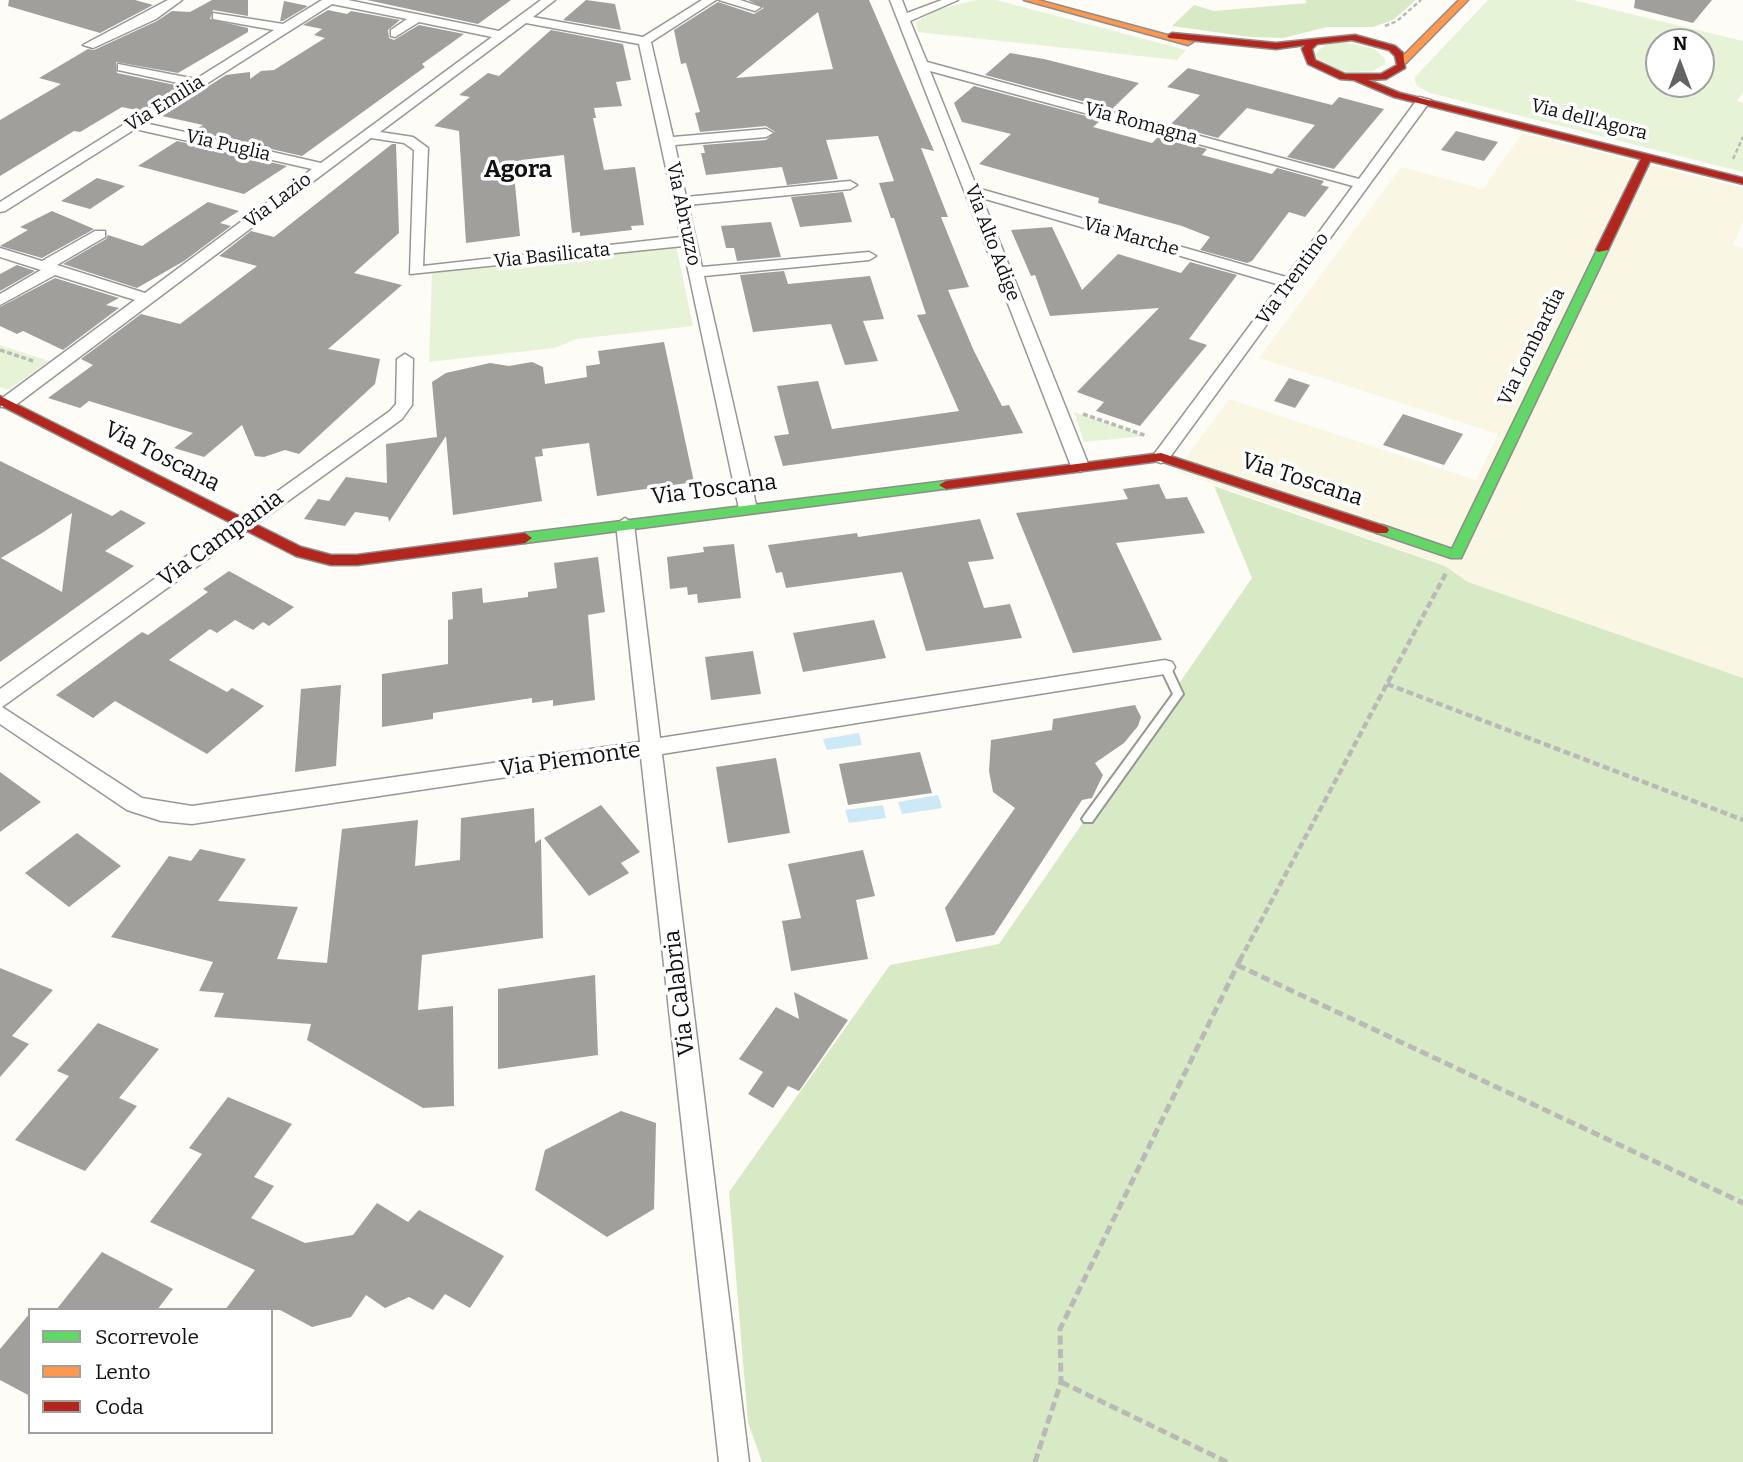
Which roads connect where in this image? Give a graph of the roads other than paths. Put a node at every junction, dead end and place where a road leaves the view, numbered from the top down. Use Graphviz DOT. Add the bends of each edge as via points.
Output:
graph roads {
  1 [pos="176,0"];
  2 [pos="330,0"];
  3 [pos="549,0"];
  4 [pos="710,0"];
  5 [pos="725,0"];
  6 [pos="896,0"];
  7 [pos="952,0"];
  8 [pos="1028,0"];
  9 [pos="1464,0"];
  10 [pos="755,7"];
  11 [pos="217,16"];
  12 [pos="417,18"];
  13 [pos="523,19"];
  14 [pos="904,19"];
  15 [pos="285,29"];
  16 [pos="1400,31"];
  17 [pos="394,33"];
  18 [pos="1371,34"];
  19 [pos="501,35"];
  20 [pos="645,41"];
  21 [pos="1312,44"];
  22 [pos="89,45"];
  23 [pos="1278,58"];
  24 [pos="922,65"];
  25 [pos="122,67"];
  26 [pos="1398,67"];
  27 [pos="1319,68"];
  28 [pos="1357,79"];
  29 [pos="198,83"];
  30 [pos="1424,100"];
  31 [pos="133,124"];
  32 [pos="766,132"];
  33 [pos="369,134"];
  34 [pos="667,142"];
  35 [pos="1647,156"];
  36 [pos="324,167"];
  37 [pos="1743,181"];
  38 [pos="1361,184"];
  39 [pos="850,185"];
  40 [pos="971,191"];
  41 [pos="680,202"];
  42 [pos="0,208"];
  43 [pos="100,234"];
  44 [pos="689,241"];
  45 [pos="0,252"];
  46 [pos="869,256"];
  47 [pos="49,267"];
  48 [pos="696,272"];
  49 [pos="1290,283"];
  50 [pos="147,299"];
  51 [pos="0,300"];
  52 [pos="405,359"];
  53 [pos="3,401"];
  54 [pos="1165,451"];
  55 [pos="1080,466"];
  56 [pos="748,509"];
  57 [pos="242,523"];
  58 [pos="625,524"];
  59 [pos="1456,555"];
  60 [pos="1165,667"];
  61 [pos="0,699"];
  62 [pos="0,714"];
  63 [pos="651,748"];
  64 [pos="1088,819"];
  65 [pos="734,1462"];
  1 -- 22 [label="street"];
  2 -- 12 [label="street"];
  2 -- 15 [label="street, Via Emilia"];
  3 -- 13 [label="street, Via Lazio"];
  4 -- 20 [label="street"];
  5 -- 10 [label="street"];
  6 -- 14 [label="street, Via Alto Adige"];
  7 -- 14 [label="street"];
  8 -- 23 [label="street, Via dell'Agora"];
  9 -- 26 [label="street"];
  11 -- 15 [label="street"];
  12 -- 17 [label="street"];
  12 -- 19 [label="street"];
  13 -- 19 [label="street, Via Lazio"];
  13 -- 20 [label="street"];
  14 -- 24 [label="street, Via Alto Adige"];
  15 -- 29 [label="street, Via Emilia"];
  16 -- 18 [label="street"];
  18 -- 21 [label="street, Via dell'Agora"];
  18 -- 26 [label="street, Via dell'Agora" via="1392,48"];
  19 -- 33 [label="street, Via Lazio"];
  20 -- 34 [label="street, Via Abruzzo"];
  21 -- 23 [label="street, Via dell'Agora"];
  21 -- 27 [label="street" via="1307,56"];
  23 -- 27 [label="street, Via dell'Agora"];
  24 -- 38 [label="street, Via Romagna"];
  24 -- 40 [label="street, Via Alto Adige"];
  25 -- 29 [label="street"];
  26 -- 28 [label="street, Via dell'Agora"];
  26 -- 30 [label="street, Via dell'Agora" via="1397,86"];
  27 -- 28 [label="street, Via dell'Agora"];
  28 -- 30 [label="street, Via dell'Agora" via="1397,96"];
  29 -- 31 [label="street, Via Emilia"];
  30 -- 35 [label="street, Via dell'Agora"];
  30 -- 38 [label="street, Via Trentino"];
  31 -- 36 [label="street, Via Puglia"];
  31 -- 42 [label="street, Via Emilia"];
  32 -- 34 [label="street"];
  33 -- 36 [label="street, Via Lazio"];
  33 -- 44 [label="street, Via Basilicata" via="408,140 421,148 415,271"];
  34 -- 41 [label="street, Via Abruzzo"];
  35 -- 37 [label="street, Via dell'Agora"];
  35 -- 59 [label="street, Via Lombardia"];
  36 -- 50 [label="street, Via Lazio"];
  38 -- 49 [label="street, Via Trentino"];
  39 -- 41 [label="street"];
  40 -- 49 [label="street, Via Marche"];
  40 -- 55 [label="street, Via Alto Adige"];
  41 -- 44 [label="street, Via Abruzzo"];
  43 -- 47 [label="street"];
  44 -- 48 [label="street, Via Abruzzo"];
  45 -- 47 [label="street"];
  46 -- 48 [label="street"];
  47 -- 50 [label="street"];
  47 -- 51 [label="street"];
  48 -- 56 [label="street, Via Abruzzo"];
  49 -- 54 [label="street, Via Trentino"];
  50 -- 53 [label="street, Via Lazio"];
  52 -- 57 [label="street, Via Campania" via="404,401 396,415"];
  53 -- 57 [label="street, Via Toscana"];
  54 -- 55 [label="street, Via Toscana"];
  54 -- 59 [label="street, Via Toscana"];
  55 -- 56 [label="street, Via Toscana"];
  56 -- 58 [label="street, Via Toscana"];
  57 -- 58 [label="street, Via Toscana" via="303,553 339,561"];
  57 -- 61 [label="street, Via Campania"];
  58 -- 63 [label="street, Via Calabria"];
  60 -- 63 [label="street, Via Piemonte"];
  60 -- 64 [label="lane" via="1178,694"];
  62 -- 63 [label="street, Via Piemonte" via="135,804 182,814"];
  63 -- 65 [label="street, Via Calabria"];
}
